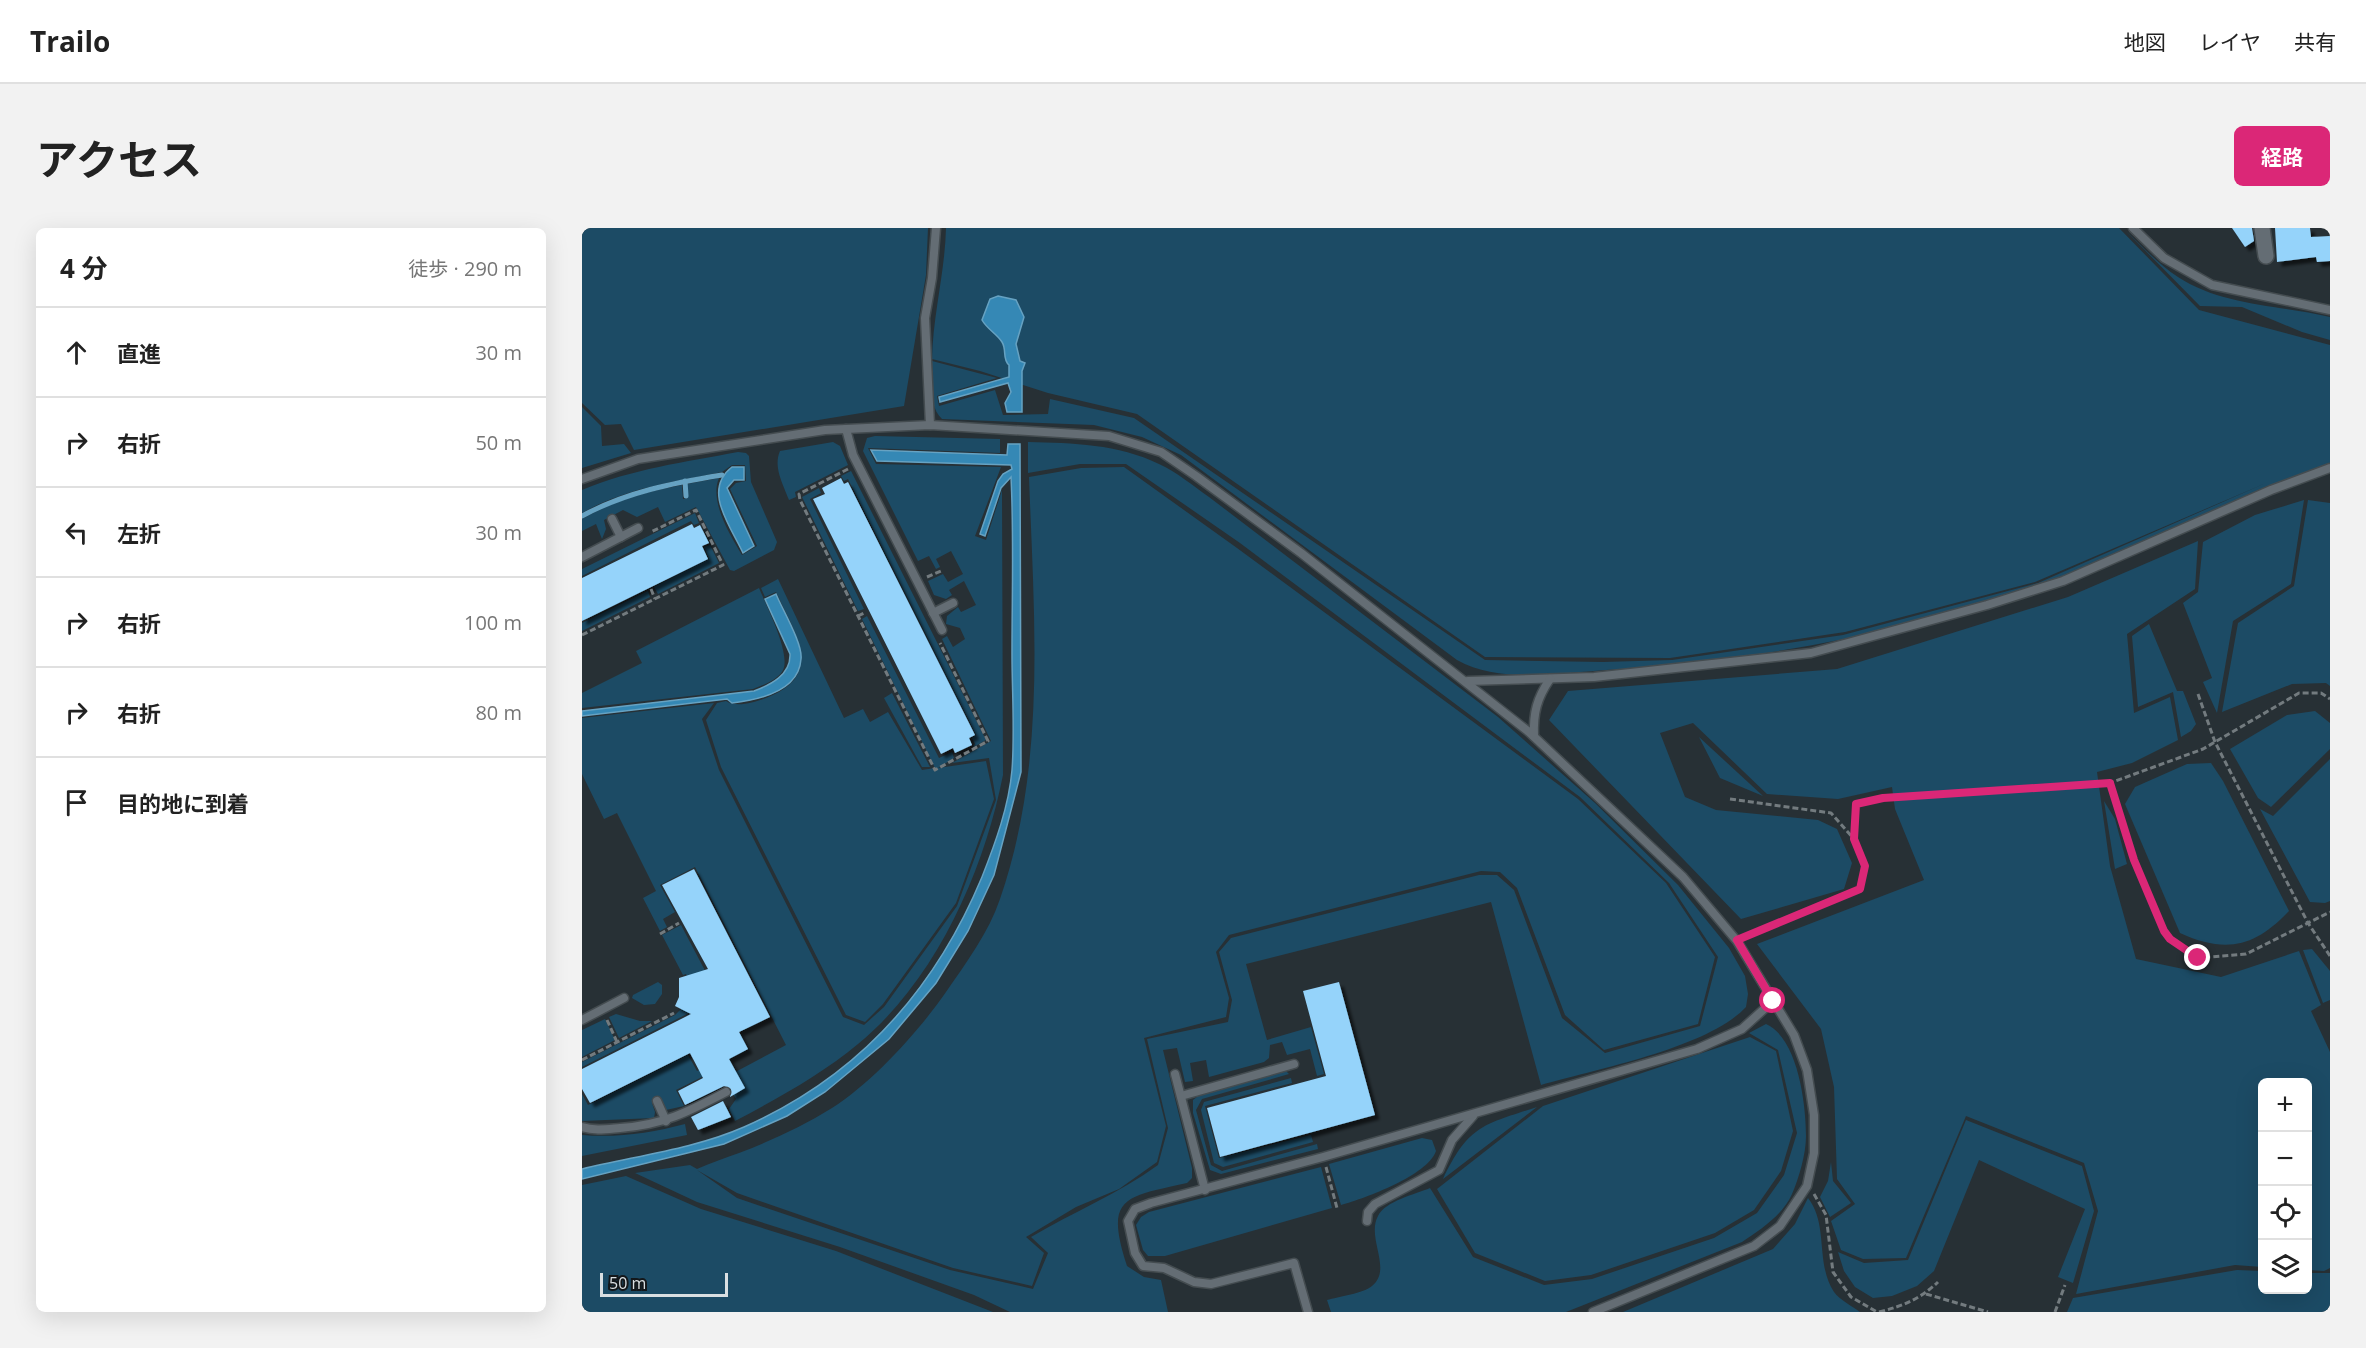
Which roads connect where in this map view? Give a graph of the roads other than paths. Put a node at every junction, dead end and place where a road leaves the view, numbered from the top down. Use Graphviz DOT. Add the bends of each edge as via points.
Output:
graph roads {
  1 [pos="936,228"];
  2 [pos="2133,228"];
  3 [pos="2262,228"];
  4 [pos="2266,256"];
  5 [pos="2330,310"];
  6 [pos="930,425"];
  7 [pos="846,429"];
  8 [pos="2330,468"];
  9 [pos="582,479"];
  10 [pos="612,519"];
  11 [pos="638,528"];
  12 [pos="621,537"];
  13 [pos="582,557"];
  14 [pos="953,603"];
  15 [pos="933,613"];
  16 [pos="938,632"];
  17 [pos="1550,678"];
  18 [pos="1468,681"];
  19 [pos="1534,736"];
  20 [pos="624,998"];
  21 [pos="1773,1001"];
  22 [pos="582,1020"];
  23 [pos="1294,1064"];
  24 [pos="1175,1074"];
  25 [pos="726,1092"];
  26 [pos="1181,1096"];
  27 [pos="657,1101"];
  28 [pos="1476,1114"];
  29 [pos="666,1121"];
  30 [pos="582,1127"];
  31 [pos="1205,1190"];
  32 [pos="1366,1221"];
  33 [pos="1308,1312"];
  34 [pos="1593,1312"];
  1 -- 6 [label="lane" via="925,318"];
  2 -- 5 [label="lane" via="2164,258 2212,285"];
  3 -- 4 [label="street"];
  6 -- 7 [label="lane"];
  6 -- 18 [label="lane" via="1109,435 1161,452"];
  7 -- 9 [label="lane" via="638,459"];
  7 -- 15 [label="lane" via="858,464"];
  8 -- 17 [label="lane" via="2063,580 1811,653"];
  10 -- 12 [label="lane"];
  11 -- 12 [label="lane"];
  12 -- 13 [label="lane"];
  14 -- 15 [label="lane"];
  15 -- 16 [label="lane"];
  17 -- 18 [label="lane"];
  17 -- 19 [label="lane" via="1533,715"];
  18 -- 19 [label="lane"];
  19 -- 21 [label="lane" via="1683,877 1737,940"];
  20 -- 22 [label="lane"];
  21 -- 28 [label="lane" via="1742,1029 1697,1050"];
  21 -- 34 [label="lane" via="1794,1035 1807,1070 1814,1115 1814,1153 1807,1186 1795,1207 1779,1226 1754,1245"];
  23 -- 26 [label="lane"];
  24 -- 26 [label="lane"];
  25 -- 29 [label="lane"];
  26 -- 31 [label="lane"];
  27 -- 29 [label="lane"];
  28 -- 31 [label="lane"];
  28 -- 32 [label="lane" via="1452,1140 1439,1170 1375,1204"];
  29 -- 30 [label="lane" via="649,1126 591,1130"];
  31 -- 33 [label="lane" via="1135,1209 1128,1221 1129,1233 1143,1266 1164,1268 1194,1282 1211,1284 1294,1263"];
}
